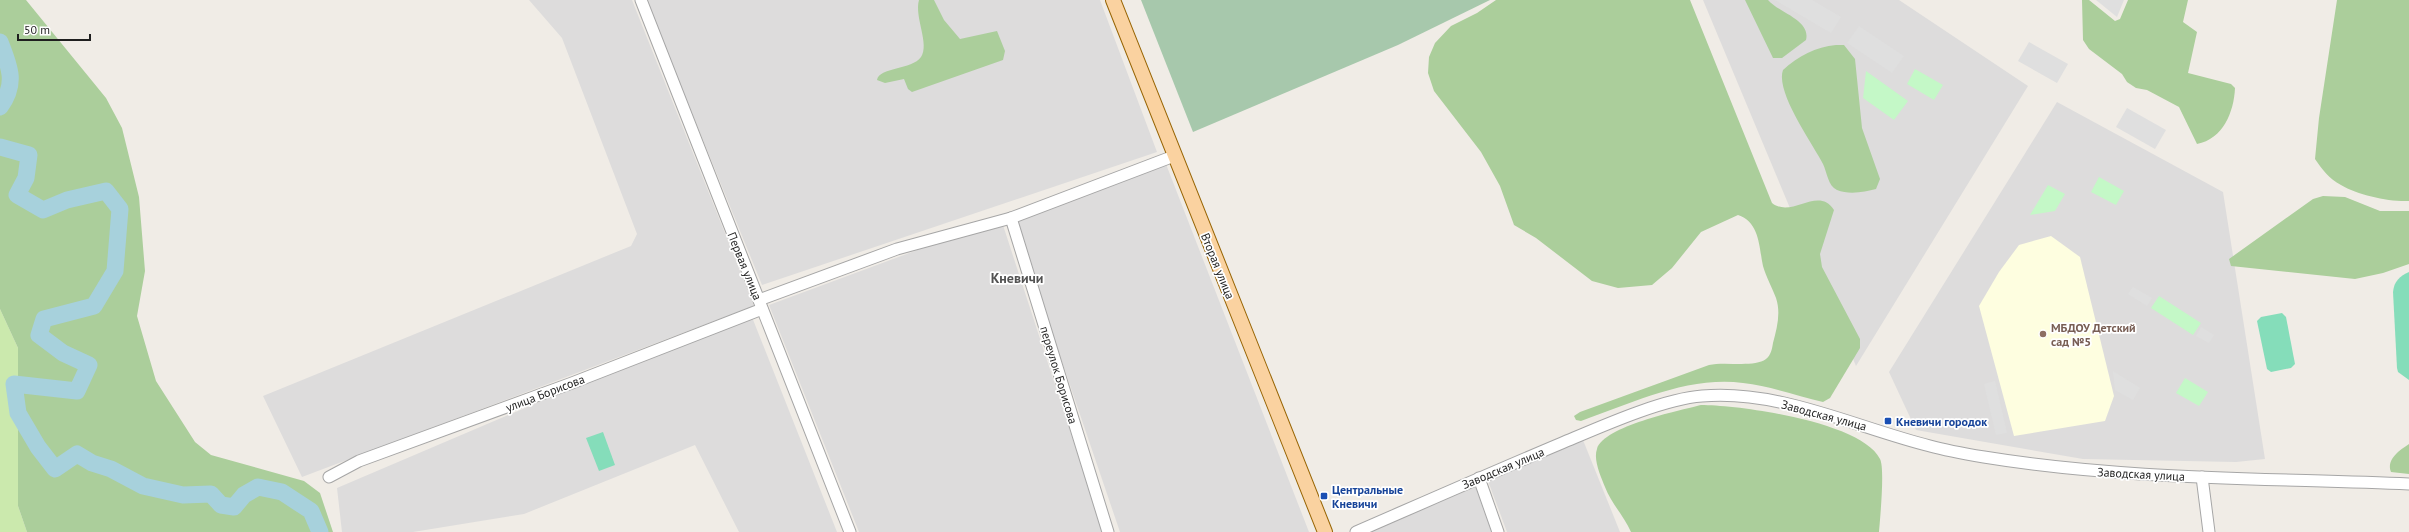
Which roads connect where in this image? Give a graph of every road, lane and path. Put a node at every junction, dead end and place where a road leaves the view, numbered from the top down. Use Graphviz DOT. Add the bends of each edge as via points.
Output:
graph roads {
  1 [pos="641,0"];
  2 [pos="1113,0"];
  3 [pos="1174,156"];
  4 [pos="1011,218"];
  5 [pos="761,304"];
  6 [pos="329,477"];
  7 [pos="2202,477"];
  8 [pos="1479,478"];
  9 [pos="2409,484"];
  10 [pos="850,532"];
  11 [pos="1108,532"];
  12 [pos="1326,532"];
  13 [pos="1356,532"];
  14 [pos="1498,532"];
  15 [pos="2209,532"];
  1 -- 5 [label="street, Первая улица"];
  2 -- 3 [label="main road, Вторая улица"];
  3 -- 4 [label="street"];
  3 -- 12 [label="main road, Вторая улица"];
  4 -- 5 [label="street" via="896,249"];
  4 -- 11 [label="street, переулок Борисова"];
  5 -- 6 [label="street, улица Борисова" via="551,391 359,461"];
  5 -- 10 [label="street, Первая улица"];
  7 -- 8 [label="street, Заводская улица" via="2078,470 1964,453 1930,446 1772,401 1722,395 1700,396 1657,407 1594,429"];
  7 -- 9 [label="street, Заводская улица"];
  7 -- 15 [label="street"];
  8 -- 13 [label="street, Заводская улица"];
  8 -- 14 [label="street"];
}
